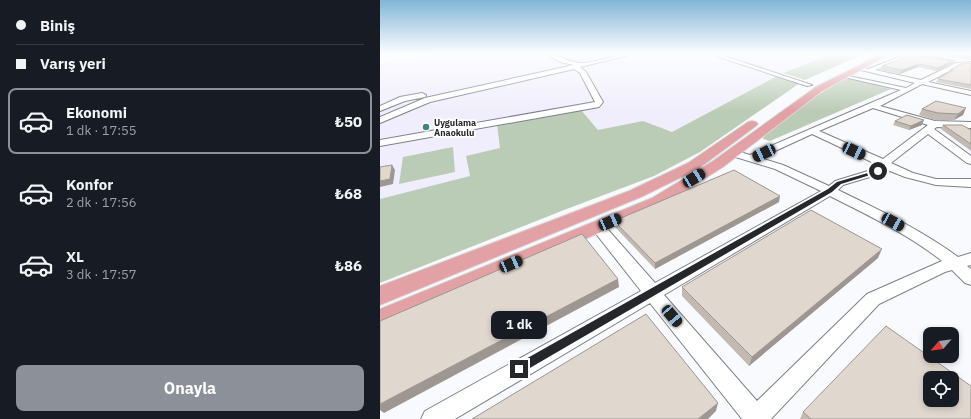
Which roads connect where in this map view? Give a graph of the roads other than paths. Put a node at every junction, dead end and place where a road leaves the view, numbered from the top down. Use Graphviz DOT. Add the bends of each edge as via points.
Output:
graph roads {
  1 [pos="516,73"];
  2 [pos="543,73"];
  3 [pos="583,73"];
  4 [pos="769,73"];
  5 [pos="835,73"];
  6 [pos="857,73"];
  7 [pos="860,73"];
  8 [pos="861,73"];
  9 [pos="940,73"];
  10 [pos="921,82"];
  11 [pos="809,86"];
  12 [pos="908,90"];
  13 [pos="971,93"];
  14 [pos="873,106"];
  15 [pos="380,109"];
  16 [pos="380,120"];
  17 [pos="971,125"];
  18 [pos="932,127"];
  19 [pos="812,131"];
  20 [pos="380,144"];
  21 [pos="733,153"];
  22 [pos="752,158"];
  23 [pos="971,161"];
  24 [pos="887,166"];
  25 [pos="971,183"];
  26 [pos="830,190"];
  27 [pos="598,227"];
  28 [pos="963,261"];
  29 [pos="971,279"];
  30 [pos="653,293"];
  31 [pos="380,296"];
  32 [pos="380,320"];
  33 [pos="433,419"];
  34 [pos="756,419"];
  1 -- 15 [label="street" via="412,97"];
  2 -- 16 [label="street" via="414,104"];
  3 -- 20 [label="street" via="599,102 596,105"];
  4 -- 11 [label="street"];
  5 -- 11 [label="main road"];
  6 -- 21 [label="main road" via="803,99"];
  7 -- 12 [label="street"];
  8 -- 10 [label="street"];
  9 -- 10 [label="street"];
  10 -- 12 [label="street"];
  10 -- 13 [label="street"];
  11 -- 31 [label="main road" via="693,166 635,194"];
  12 -- 14 [label="street"];
  14 -- 18 [label="street"];
  14 -- 19 [label="street"];
  17 -- 18 [label="street"];
  18 -- 23 [label="street"];
  18 -- 24 [label="street"];
  19 -- 22 [label="street"];
  19 -- 24 [label="street"];
  21 -- 22 [label="street"];
  21 -- 27 [label="main road" via="658,201"];
  22 -- 26 [label="street"];
  24 -- 25 [label="street" via="936,182"];
  24 -- 26 [label="street" via="839,183"];
  26 -- 28 [label="street"];
  26 -- 30 [label="street"];
  27 -- 30 [label="street"];
  27 -- 32 [label="main road"];
  28 -- 29 [label="street"];
  28 -- 34 [label="street" via="940,267 874,299"];
  30 -- 33 [label="street"];
  30 -- 34 [label="street"];
}
